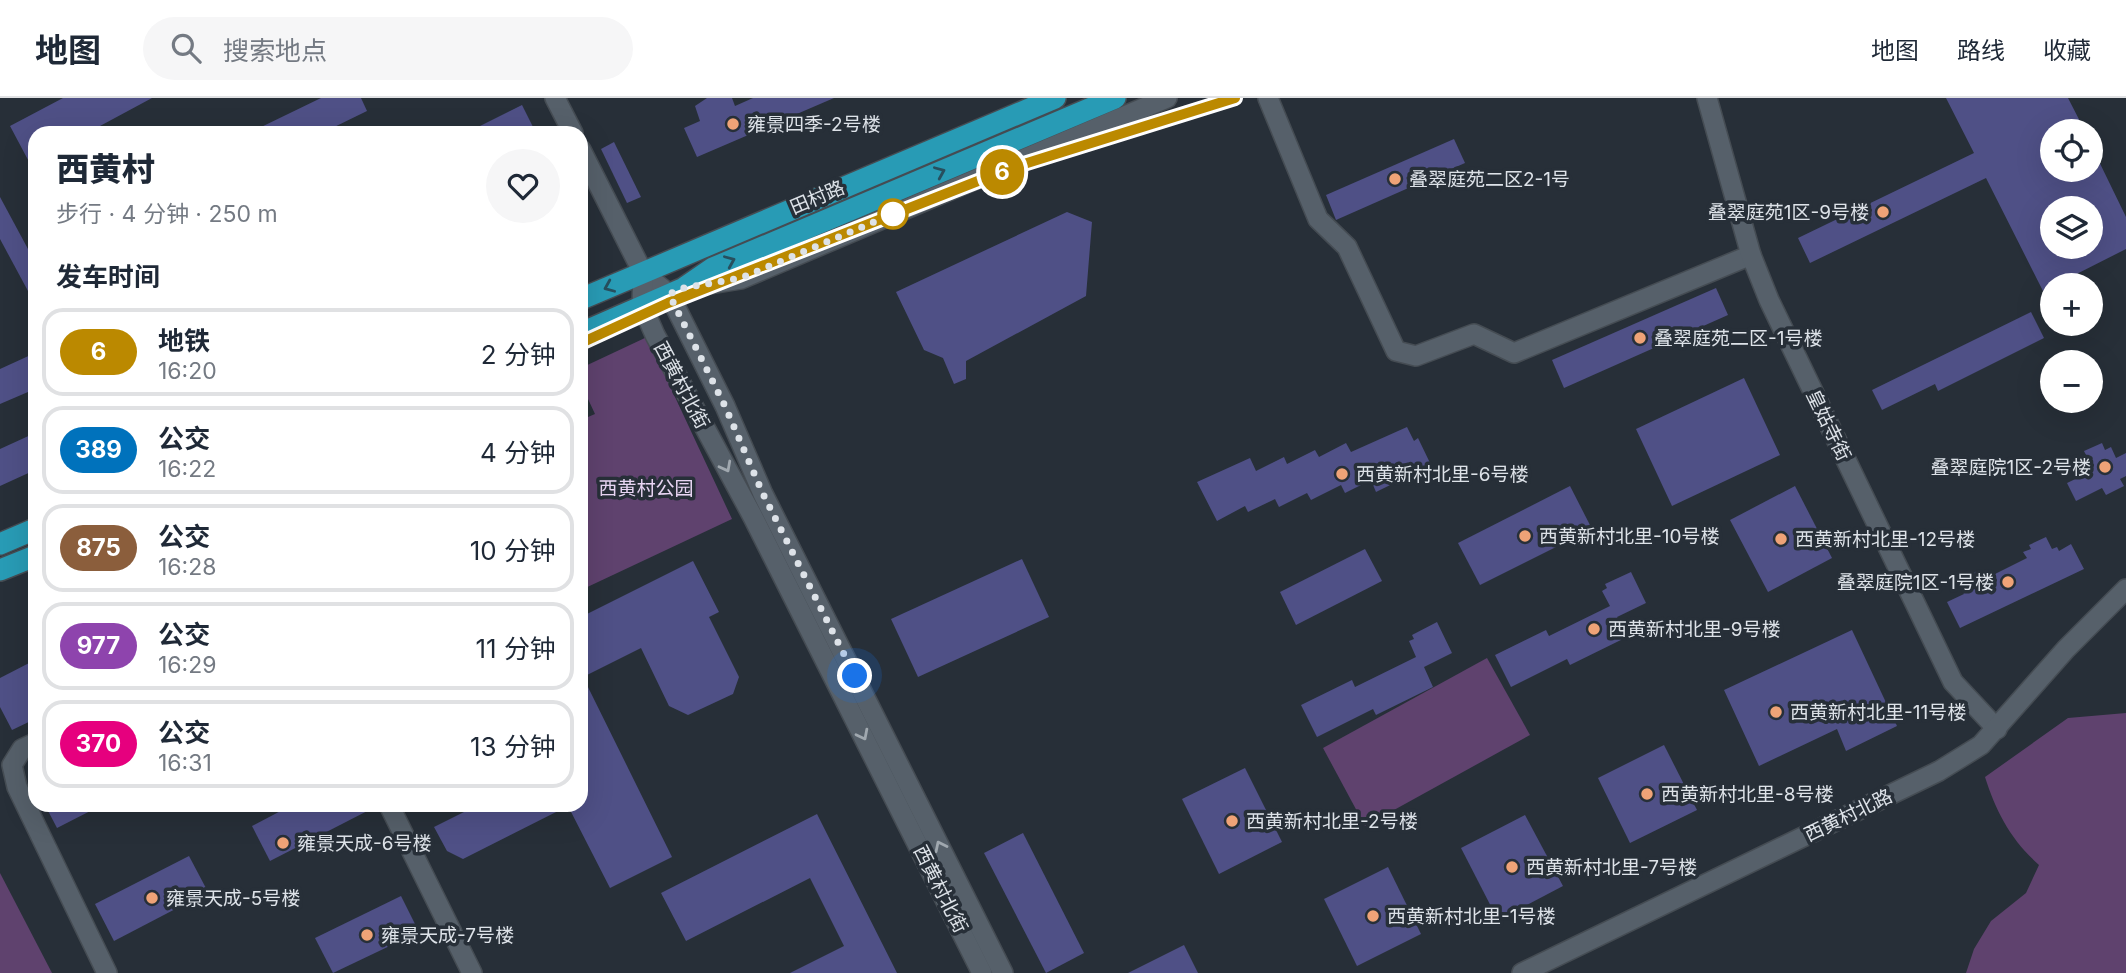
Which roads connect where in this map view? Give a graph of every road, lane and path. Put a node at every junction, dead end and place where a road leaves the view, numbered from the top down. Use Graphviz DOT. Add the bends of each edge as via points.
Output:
graph roads {
  1 [pos="555,98"];
  2 [pos="1055,98"];
  3 [pos="1115,98"];
  4 [pos="1167,98"];
  5 [pos="1268,98"];
  6 [pos="1707,98"];
  7 [pos="569,126"];
  8 [pos="588,164"];
  9 [pos="1751,255"];
  10 [pos="643,273"];
  11 [pos="677,291"];
  12 [pos="588,296"];
  13 [pos="642,305"];
  14 [pos="588,330"];
  15 [pos="28,532"];
  16 [pos="0,544"];
  17 [pos="28,558"];
  18 [pos="0,570"];
  19 [pos="2126,589"];
  20 [pos="1997,729"];
  21 [pos="28,746"];
  22 [pos="28,810"];
  23 [pos="29,812"];
  24 [pos="392,812"];
  25 [pos="107,973"];
  26 [pos="472,973"];
  27 [pos="982,973"];
  28 [pos="1003,973"];
  29 [pos="1522,973"];
  1 -- 7 [label="street"];
  2 -- 10 [label="main road, 田村路"];
  11 -- 3 [label="main road, 田村路, one-way" via="713,268"];
  4 -- 11 [label="street" via="741,278"];
  5 -- 9 [label="street" via="1318,219 1347,247 1396,351 1416,356 1474,334 1514,353"];
  6 -- 9 [label="street, 皇姑寺街"];
  8 -- 10 [label="street"];
  9 -- 20 [label="street, 皇姑寺街" via="1953,682"];
  10 -- 11 [label="street, 西黄村北街"];
  10 -- 12 [label="main road, 田村路, one-way"];
  10 -- 13 [label="street, 西黄村北街"];
  11 -- 13 [label="main road, 田村路"];
  28 -- 11 [label="street, 西黄村北街, one-way" via="763,494"];
  13 -- 14 [label="main road, 田村路"];
  13 -- 27 [label="street, 西黄村北街, one-way"];
  15 -- 16 [label="main road"];
  17 -- 18 [label="main road"];
  19 -- 20 [label="street, 西黄村北路"];
  20 -- 29 [label="street, 西黄村北路" via="1980,746 1939,771"];
  21 -- 22 [label="street" via="12,765"];
  23 -- 25 [label="street"];
  24 -- 26 [label="street"];
}
